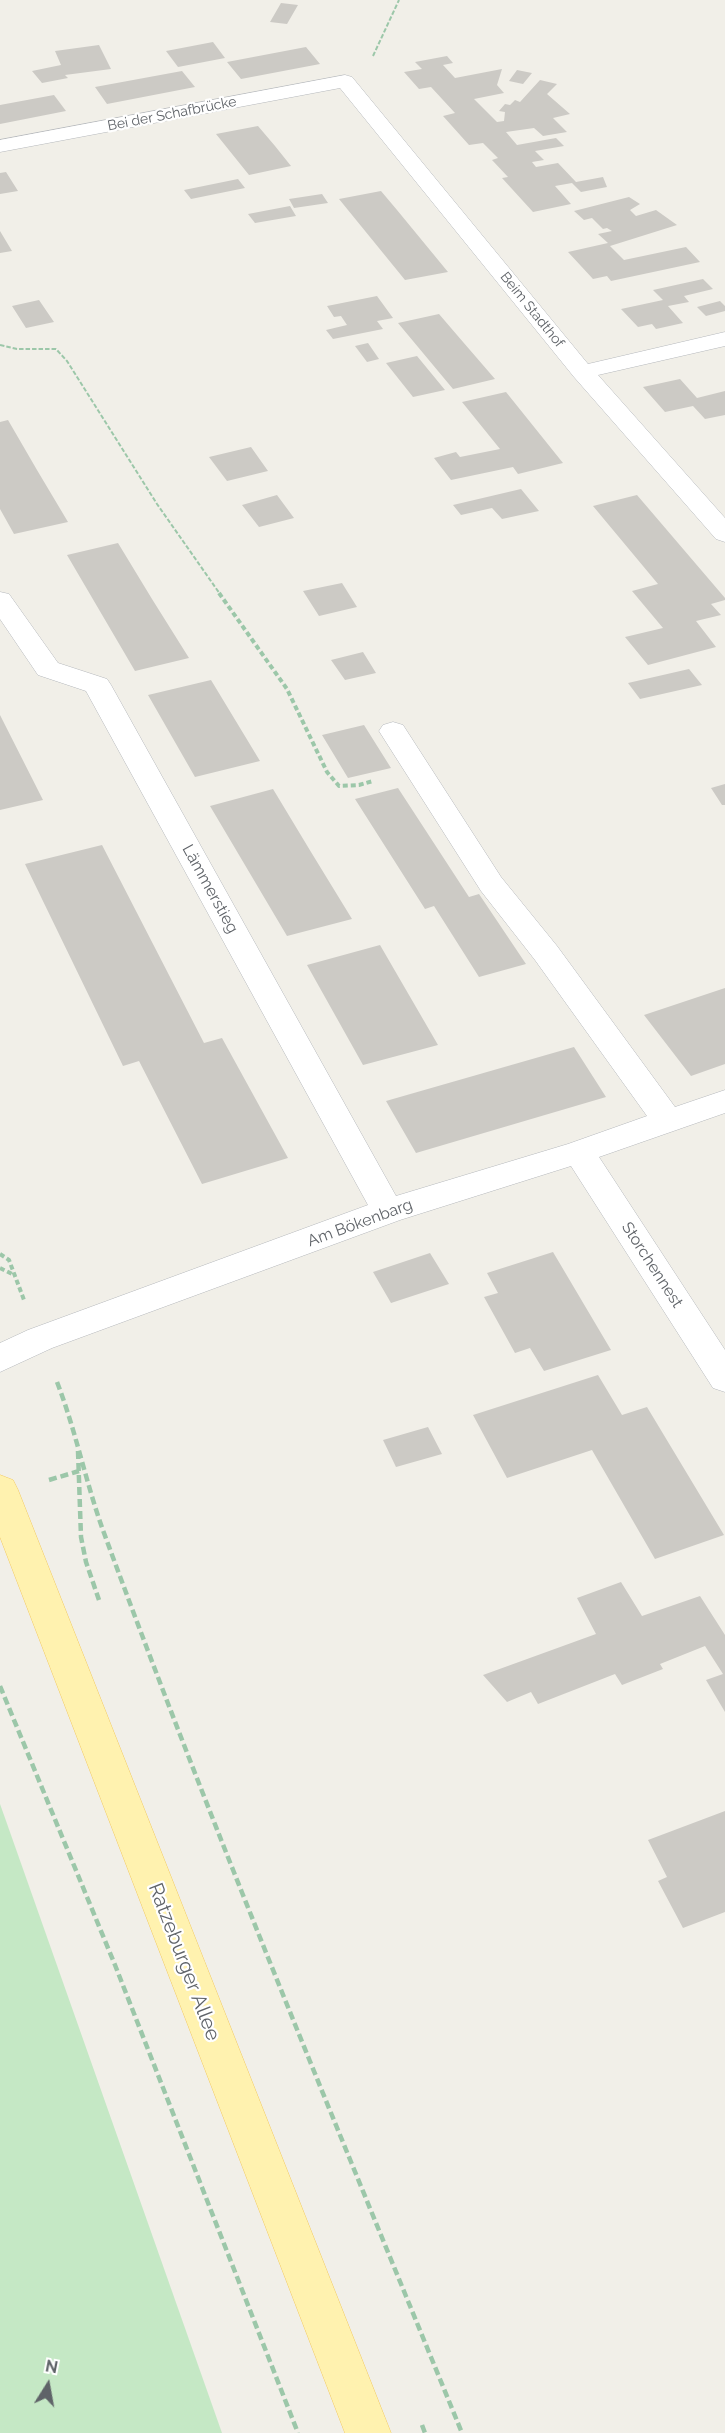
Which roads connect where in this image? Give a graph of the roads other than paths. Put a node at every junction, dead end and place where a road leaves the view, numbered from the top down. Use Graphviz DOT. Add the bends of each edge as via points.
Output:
graph roads {
  1 [pos="345,81"];
  2 [pos="0,146"];
  3 [pos="725,339"];
  4 [pos="582,372"];
  5 [pos="725,534"];
  6 [pos="0,600"];
  7 [pos="393,731"];
  8 [pos="725,1101"];
  9 [pos="668,1121"];
  10 [pos="579,1152"];
  11 [pos="388,1211"];
  12 [pos="0,1359"];
  13 [pos="725,1378"];
  14 [pos="0,1490"];
  15 [pos="368,2433"];
  1 -- 2 [label="street, Bei der Schafbrücke"];
  1 -- 4 [label="street, Beim Stadthof"];
  3 -- 4 [label="street"];
  4 -- 5 [label="street, Beim Stadthof"];
  6 -- 11 [label="street, Lämmerstieg" via="48,669 97,685"];
  7 -- 9 [label="street" via="491,884"];
  8 -- 9 [label="street, Am Bökenbarg"];
  9 -- 10 [label="street, Am Bökenbarg"];
  10 -- 11 [label="street, Am Bökenbarg"];
  10 -- 13 [label="street, Storchennest"];
  11 -- 12 [label="street, Am Bökenbarg" via="40,1339"];
  14 -- 15 [label="main road, Ratzeburger Allee"];
}
